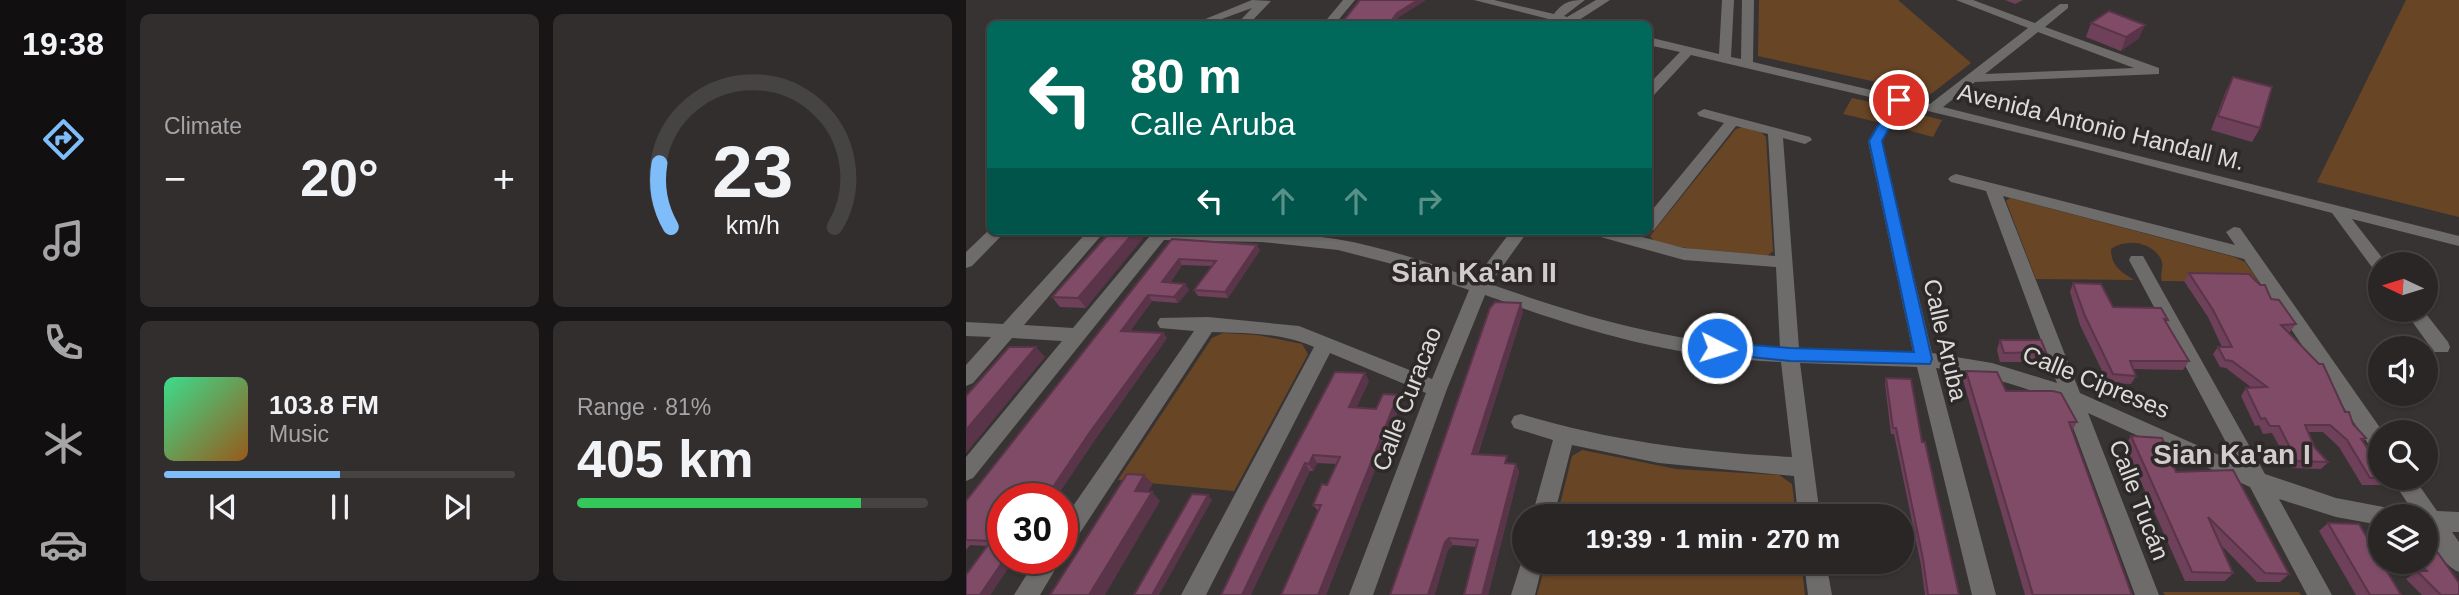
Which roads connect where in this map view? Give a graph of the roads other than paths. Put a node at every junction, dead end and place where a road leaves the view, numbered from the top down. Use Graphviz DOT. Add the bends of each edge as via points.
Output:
graph roads {
  1 [pos="1264,0"];
  2 [pos="1349,0"];
  3 [pos="1480,0"];
  4 [pos="1579,0"];
  5 [pos="1604,0"];
  6 [pos="1728,0"];
  7 [pos="1748,0"];
  8 [pos="1962,0"];
  9 [pos="2064,6"];
  10 [pos="1207,21"];
  11 [pos="1246,21"];
  12 [pos="1332,21"];
  13 [pos="1569,21"];
  14 [pos="2038,26"];
  15 [pos="1652,42"];
  16 [pos="1688,51"];
  17 [pos="1725,59"];
  18 [pos="1747,64"];
  19 [pos="1971,78"];
  20 [pos="1652,89"];
  21 [pos="1899,100"];
  22 [pos="1933,108"];
  23 [pos="1704,113"];
  24 [pos="1733,121"];
  25 [pos="1774,132"];
  26 [pos="1805,140"];
  27 [pos="1956,179"];
  28 [pos="1992,188"];
  29 [pos="2339,212"];
  30 [pos="1652,221"];
  31 [pos="2234,232"];
  32 [pos="994,235"];
  33 [pos="1093,235"];
  34 [pos="1159,235"];
  35 [pos="1214,235"];
  36 [pos="1517,235"];
  37 [pos="1640,237"];
  38 [pos="2457,242"];
  39 [pos="2369,252"];
  40 [pos="2250,255"];
  41 [pos="2137,260"];
  42 [pos="966,262"];
  43 [pos="1784,262"];
  44 [pos="1480,285"];
  45 [pos="2422,322"];
  46 [pos="1166,323"];
  47 [pos="1208,324"];
  48 [pos="966,329"];
  49 [pos="1008,331"];
  50 [pos="1076,335"];
  51 [pos="1325,344"];
  52 [pos="2441,347"];
  53 [pos="1790,355"];
  54 [pos="1924,359"];
  55 [pos="966,378"];
  56 [pos="1437,389"];
  57 [pos="2071,396"];
  58 [pos="1521,422"];
  59 [pos="2368,427"];
  60 [pos="1564,436"];
  61 [pos="1802,467"];
  62 [pos="966,471"];
  63 [pos="2257,480"];
  64 [pos="1546,504"];
  65 [pos="1807,504"];
  66 [pos="2368,514"];
  67 [pos="1078,517"];
  68 [pos="2438,521"];
  69 [pos="2459,522"];
  70 [pos="2438,533"];
  71 [pos="2459,561"];
  72 [pos="1040,574"];
  73 [pos="1529,574"];
  74 [pos="1816,574"];
  75 [pos="1026,595"];
  76 [pos="1193,595"];
  77 [pos="1361,595"];
  78 [pos="1523,595"];
  79 [pos="1819,595"];
  80 [pos="1984,595"];
  81 [pos="2147,595"];
  82 [pos="2320,595"];
  1 -- 10 [label="street"];
  1 -- 11 [label="street"];
  2 -- 12 [label="street"];
  3 -- 13 [label="street"];
  4 -- 13 [label="street" via="1564,8"];
  5 -- 13 [label="street"];
  6 -- 17 [label="street"];
  7 -- 18 [label="street"];
  8 -- 14 [label="street"];
  9 -- 14 [label="street"];
  14 -- 19 [label="street"];
  14 -- 19 [label="street" via="2154,71"];
  15 -- 16 [label="street, Avenida Antonio Handall M."];
  16 -- 17 [label="street, Avenida Antonio Handall M."];
  16 -- 20 [label="street"];
  17 -- 18 [label="street, Avenida Antonio Handall M."];
  18 -- 21 [label="street, Avenida Antonio Handall M."];
  19 -- 22 [label="street"];
  21 -- 22 [label="street, Avenida Antonio Handall M."];
  21 -- 54 [label="street, Calle Aruba" via="1875,141"];
  22 -- 29 [label="street, Avenida Antonio Handall M."];
  23 -- 24 [label="street"];
  24 -- 25 [label="street"];
  24 -- 30 [label="street"];
  25 -- 26 [label="street"];
  25 -- 43 [label="street"];
  27 -- 28 [label="street"];
  28 -- 40 [label="street"];
  28 -- 57 [label="street, Calle Tucán"];
  29 -- 38 [label="street, Avenida Antonio Handall M."];
  29 -- 39 [label="street"];
  31 -- 40 [label="street"];
  32 -- 42 [label="street"];
  33 -- 49 [label="street"];
  34 -- 50 [label="street"];
  35 -- 44 [label="street, Calle Cipreses" via="1360,250"];
  36 -- 44 [label="street, Calle Curacao"];
  37 -- 43 [label="street" via="1712,258"];
  40 -- 59 [label="street"];
  41 -- 63 [label="street"];
  43 -- 53 [label="street"];
  44 -- 53 [label="street, Calle Cipreses" via="1566,316 1669,344"];
  44 -- 56 [label="street, Calle Curacao"];
  45 -- 52 [label="street"];
  46 -- 47 [label="street"];
  47 -- 51 [label="street" via="1299,333"];
  47 -- 67 [label="street"];
  48 -- 49 [label="street"];
  49 -- 50 [label="street"];
  49 -- 55 [label="street"];
  50 -- 62 [label="street"];
  51 -- 56 [label="street"];
  51 -- 76 [label="street"];
  53 -- 54 [label="street, Calle Cipreses"];
  53 -- 61 [label="street"];
  54 -- 57 [label="street, Calle Cipreses" via="1991,369"];
  54 -- 80 [label="street, Calle Aruba"];
  56 -- 77 [label="street, Calle Curacao"];
  57 -- 63 [label="street, Calle Cipreses"];
  57 -- 81 [label="street, Calle Tucán"];
  58 -- 60 [label="street"];
  60 -- 61 [label="street" via="1674,458"];
  60 -- 64 [label="street"];
  61 -- 65 [label="street"];
  63 -- 66 [label="street, Calle Cipreses" via="2350,513"];
  63 -- 82 [label="street"];
  68 -- 69 [label="street"];
  70 -- 71 [label="street"];
  72 -- 75 [label="street"];
  73 -- 78 [label="street"];
  74 -- 79 [label="street"];
}
